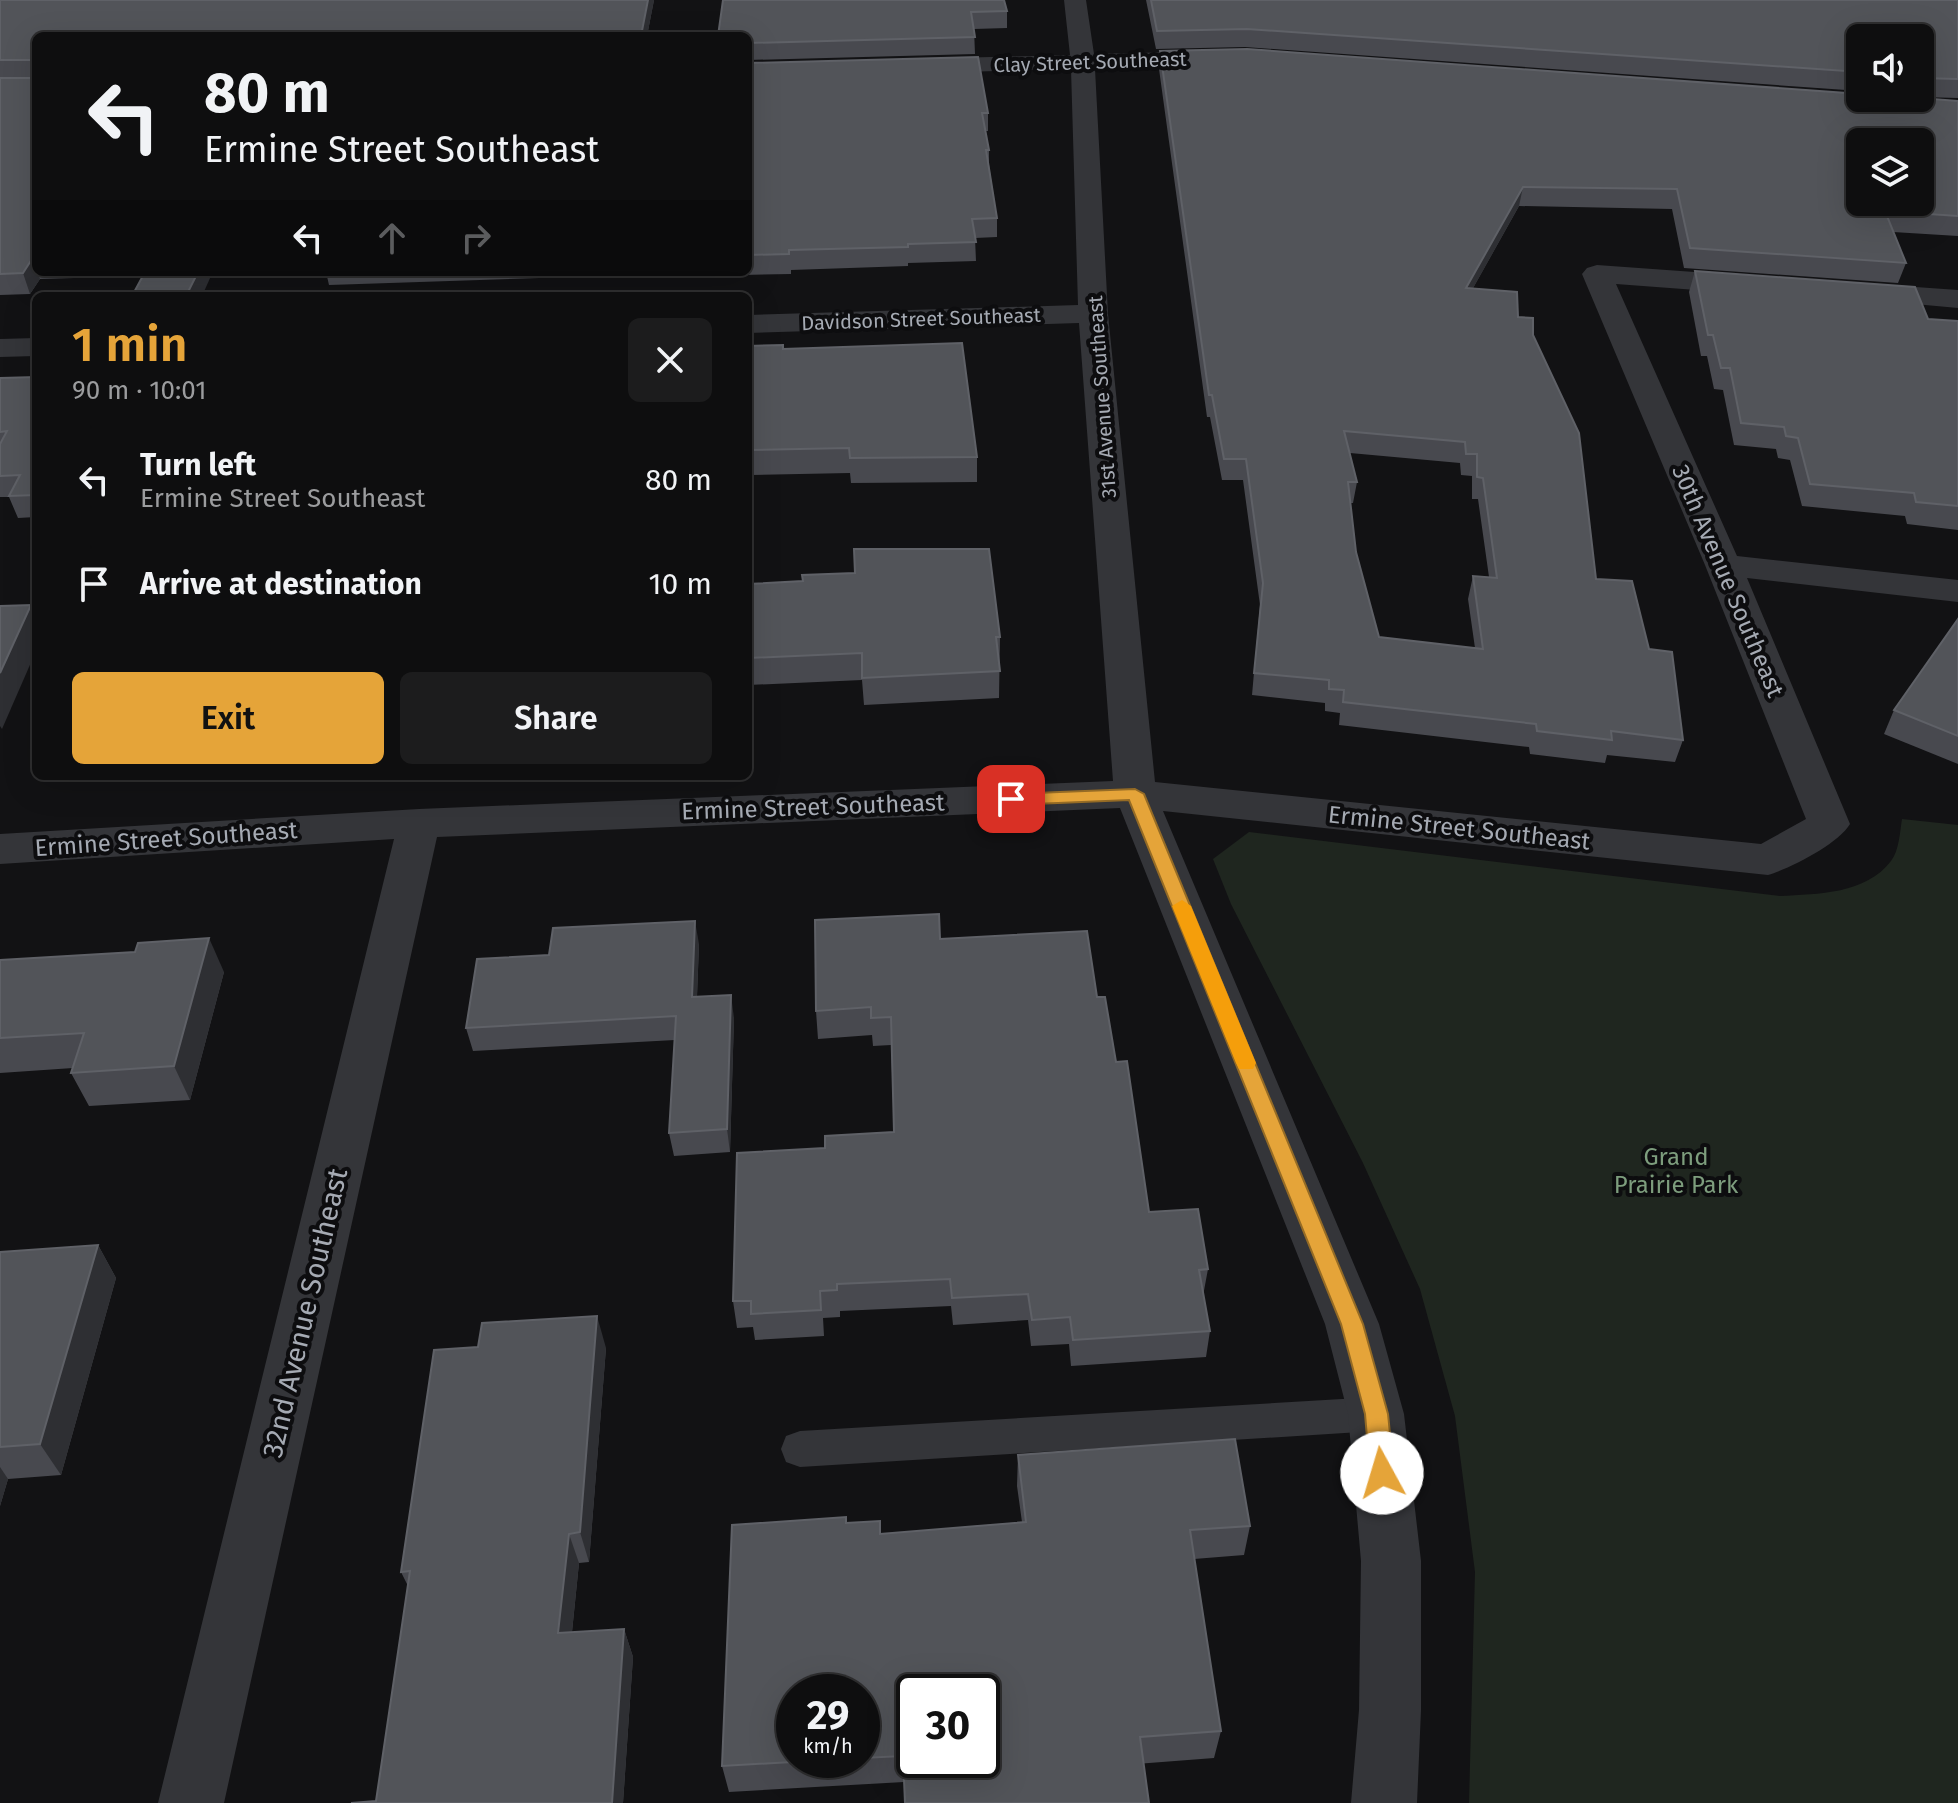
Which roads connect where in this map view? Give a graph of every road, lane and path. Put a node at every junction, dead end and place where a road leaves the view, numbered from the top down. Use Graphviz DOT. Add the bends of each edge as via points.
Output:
graph roads {
  1 [pos="1075,0"];
  2 [pos="1245,57"];
  3 [pos="1083,62"];
  4 [pos="891,67"];
  5 [pos="1785,287"];
  6 [pos="1832,291"];
  7 [pos="1958,299"];
  8 [pos="1093,314"];
  9 [pos="752,324"];
  10 [pos="32,347"];
  11 [pos="0,348"];
  12 [pos="1723,565"];
  13 [pos="1958,591"];
  14 [pos="1135,794"];
  15 [pos="419,823"];
  16 [pos="0,849"];
  17 [pos="1768,860"];
  18 [pos="1376,1414"];
  19 [pos="800,1449"];
  20 [pos="191,1803"];
  21 [pos="1384,1803"];
  1 -- 3 [label="street, 31st Avenue Southeast"];
  2 -- 3 [label="street, Clay Street Southeast"];
  3 -- 4 [label="street, Clay Street Southeast"];
  3 -- 8 [label="street, 31st Avenue Southeast"];
  5 -- 12 [label="street, 30th Avenue Southeast" via="1597,274"];
  6 -- 7 [label="street"];
  8 -- 9 [label="street, Davidson Street Southeast"];
  8 -- 14 [label="street, 31st Avenue Southeast"];
  10 -- 11 [label="street"];
  12 -- 13 [label="street"];
  12 -- 17 [label="street, 30th Avenue Southeast" via="1829,824"];
  14 -- 15 [label="street, Ermine Street Southeast"];
  14 -- 17 [label="street, Ermine Street Southeast"];
  14 -- 18 [label="street, 31st Avenue Southeast" via="1352,1324"];
  15 -- 16 [label="street, Ermine Street Southeast"];
  15 -- 20 [label="street, 32nd Avenue Southeast"];
  18 -- 19 [label="lane"];
  18 -- 21 [label="street, 31st Avenue Southeast" via="1391,1561"];
}
